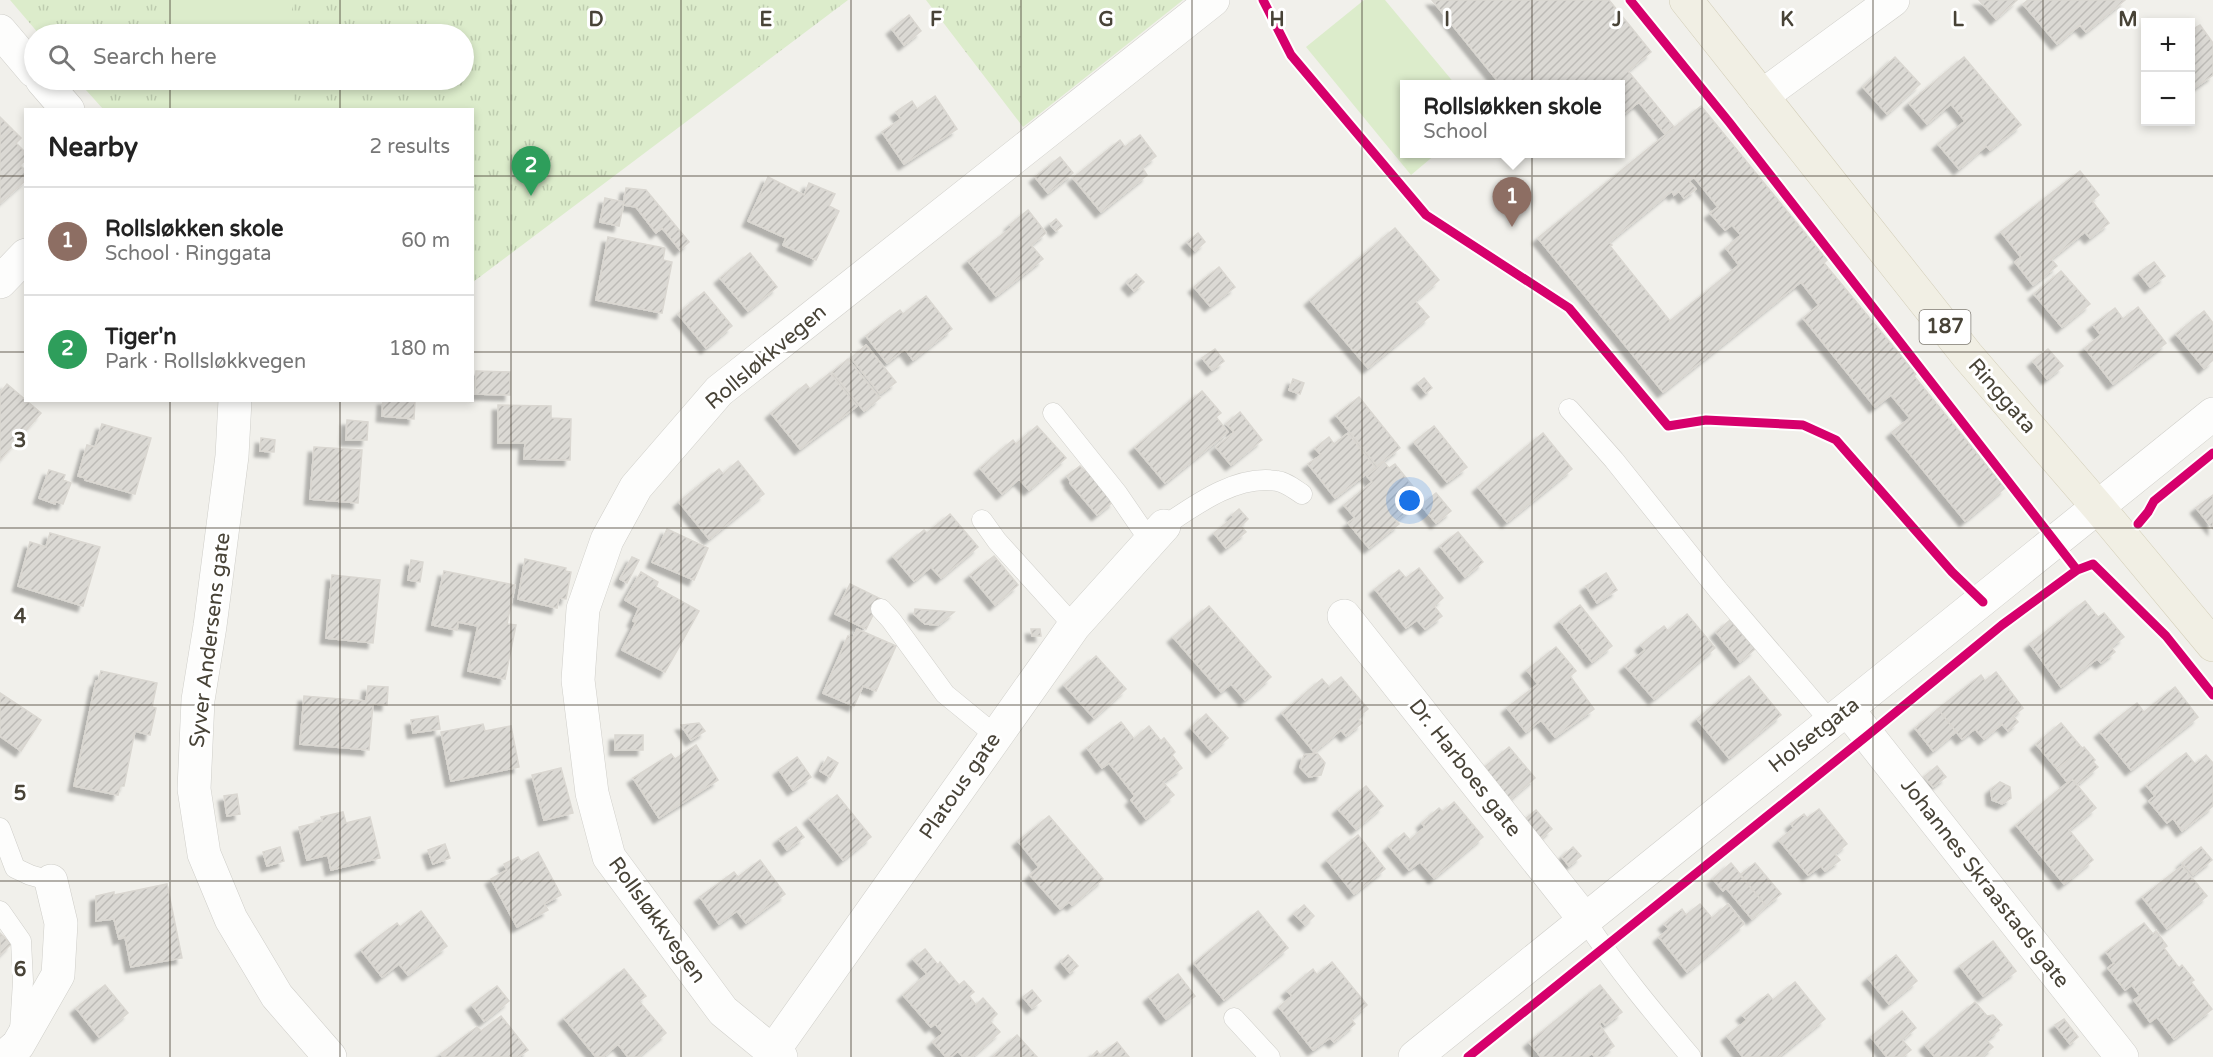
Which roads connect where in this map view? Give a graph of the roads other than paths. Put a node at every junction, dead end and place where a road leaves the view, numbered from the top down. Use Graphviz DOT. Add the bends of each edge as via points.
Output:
graph roads {
  1 [pos="1213,0"];
  2 [pos="1686,0"];
  3 [pos="1893,0"];
  4 [pos="0,31"];
  5 [pos="24,59"];
  6 [pos="51,90"];
  7 [pos="1762,96"];
  8 [pos="66,108"];
  9 [pos="24,257"];
  10 [pos="0,282"];
  11 [pos="235,402"];
  12 [pos="1569,409"];
  13 [pos="1053,413"];
  14 [pos="2213,414"];
  15 [pos="1302,494"];
  16 [pos="2098,507"];
  17 [pos="982,520"];
  18 [pos="1157,534"];
  19 [pos="881,609"];
  20 [pos="1344,616"];
  21 [pos="1074,626"];
  22 [pos="2213,645"];
  23 [pos="1839,715"];
  24 [pos="995,735"];
  25 [pos="0,828"];
  26 [pos="51,881"];
  27 [pos="0,911"];
  28 [pos="1585,920"];
  29 [pos="1234,1018"];
  30 [pos="11,1051"];
  31 [pos="774,1056"];
  32 [pos="330,1057"];
  33 [pos="1270,1057"];
  34 [pos="1415,1057"];
  35 [pos="1691,1057"];
  36 [pos="2122,1057"];
  1 -- 31 [label="street, Rollsløkkvegen" via="719,391 636,487 607,540 583,609 578,680 592,793 609,857 723,1011"];
  2 -- 7 [label="main road, Ringgata / 187"];
  3 -- 7 [label="street"];
  4 -- 5 [label="street"];
  6 -- 8 [label="street"];
  7 -- 16 [label="main road, Ringgata / 187" via="1967,355"];
  9 -- 10 [label="street"];
  11 -- 32 [label="street, Syver Andersens gate" via="229,479 198,700 194,789 204,854 231,918 277,996"];
  12 -- 23 [label="lane" via="1718,590"];
  13 -- 18 [label="lane" via="1117,493"];
  14 -- 16 [label="street, Holsetgata"];
  15 -- 18 [label="lane" via="1280,481 1264,479 1241,484 1191,508"];
  16 -- 22 [label="main road, Ringgata / 187"];
  16 -- 23 [label="street, Holsetgata"];
  17 -- 21 [label="lane"];
  18 -- 21 [label="street, Platous gate"];
  19 -- 24 [label="lane" via="945,694"];
  20 -- 28 [label="street, Dr. Harboes gate"];
  21 -- 24 [label="street, Platous gate"];
  23 -- 28 [label="street, Holsetgata"];
  23 -- 36 [label="street, Johannes Skraastads gate"];
  24 -- 31 [label="street, Platous gate"];
  25 -- 26 [label="lane" via="15,868"];
  26 -- 30 [label="street" via="61,923 58,975"];
  27 -- 30 [label="lane" via="21,941 23,981"];
  28 -- 34 [label="street, Holsetgata"];
  28 -- 35 [label="lane" via="1643,1000"];
  29 -- 33 [label="lane"];
}
